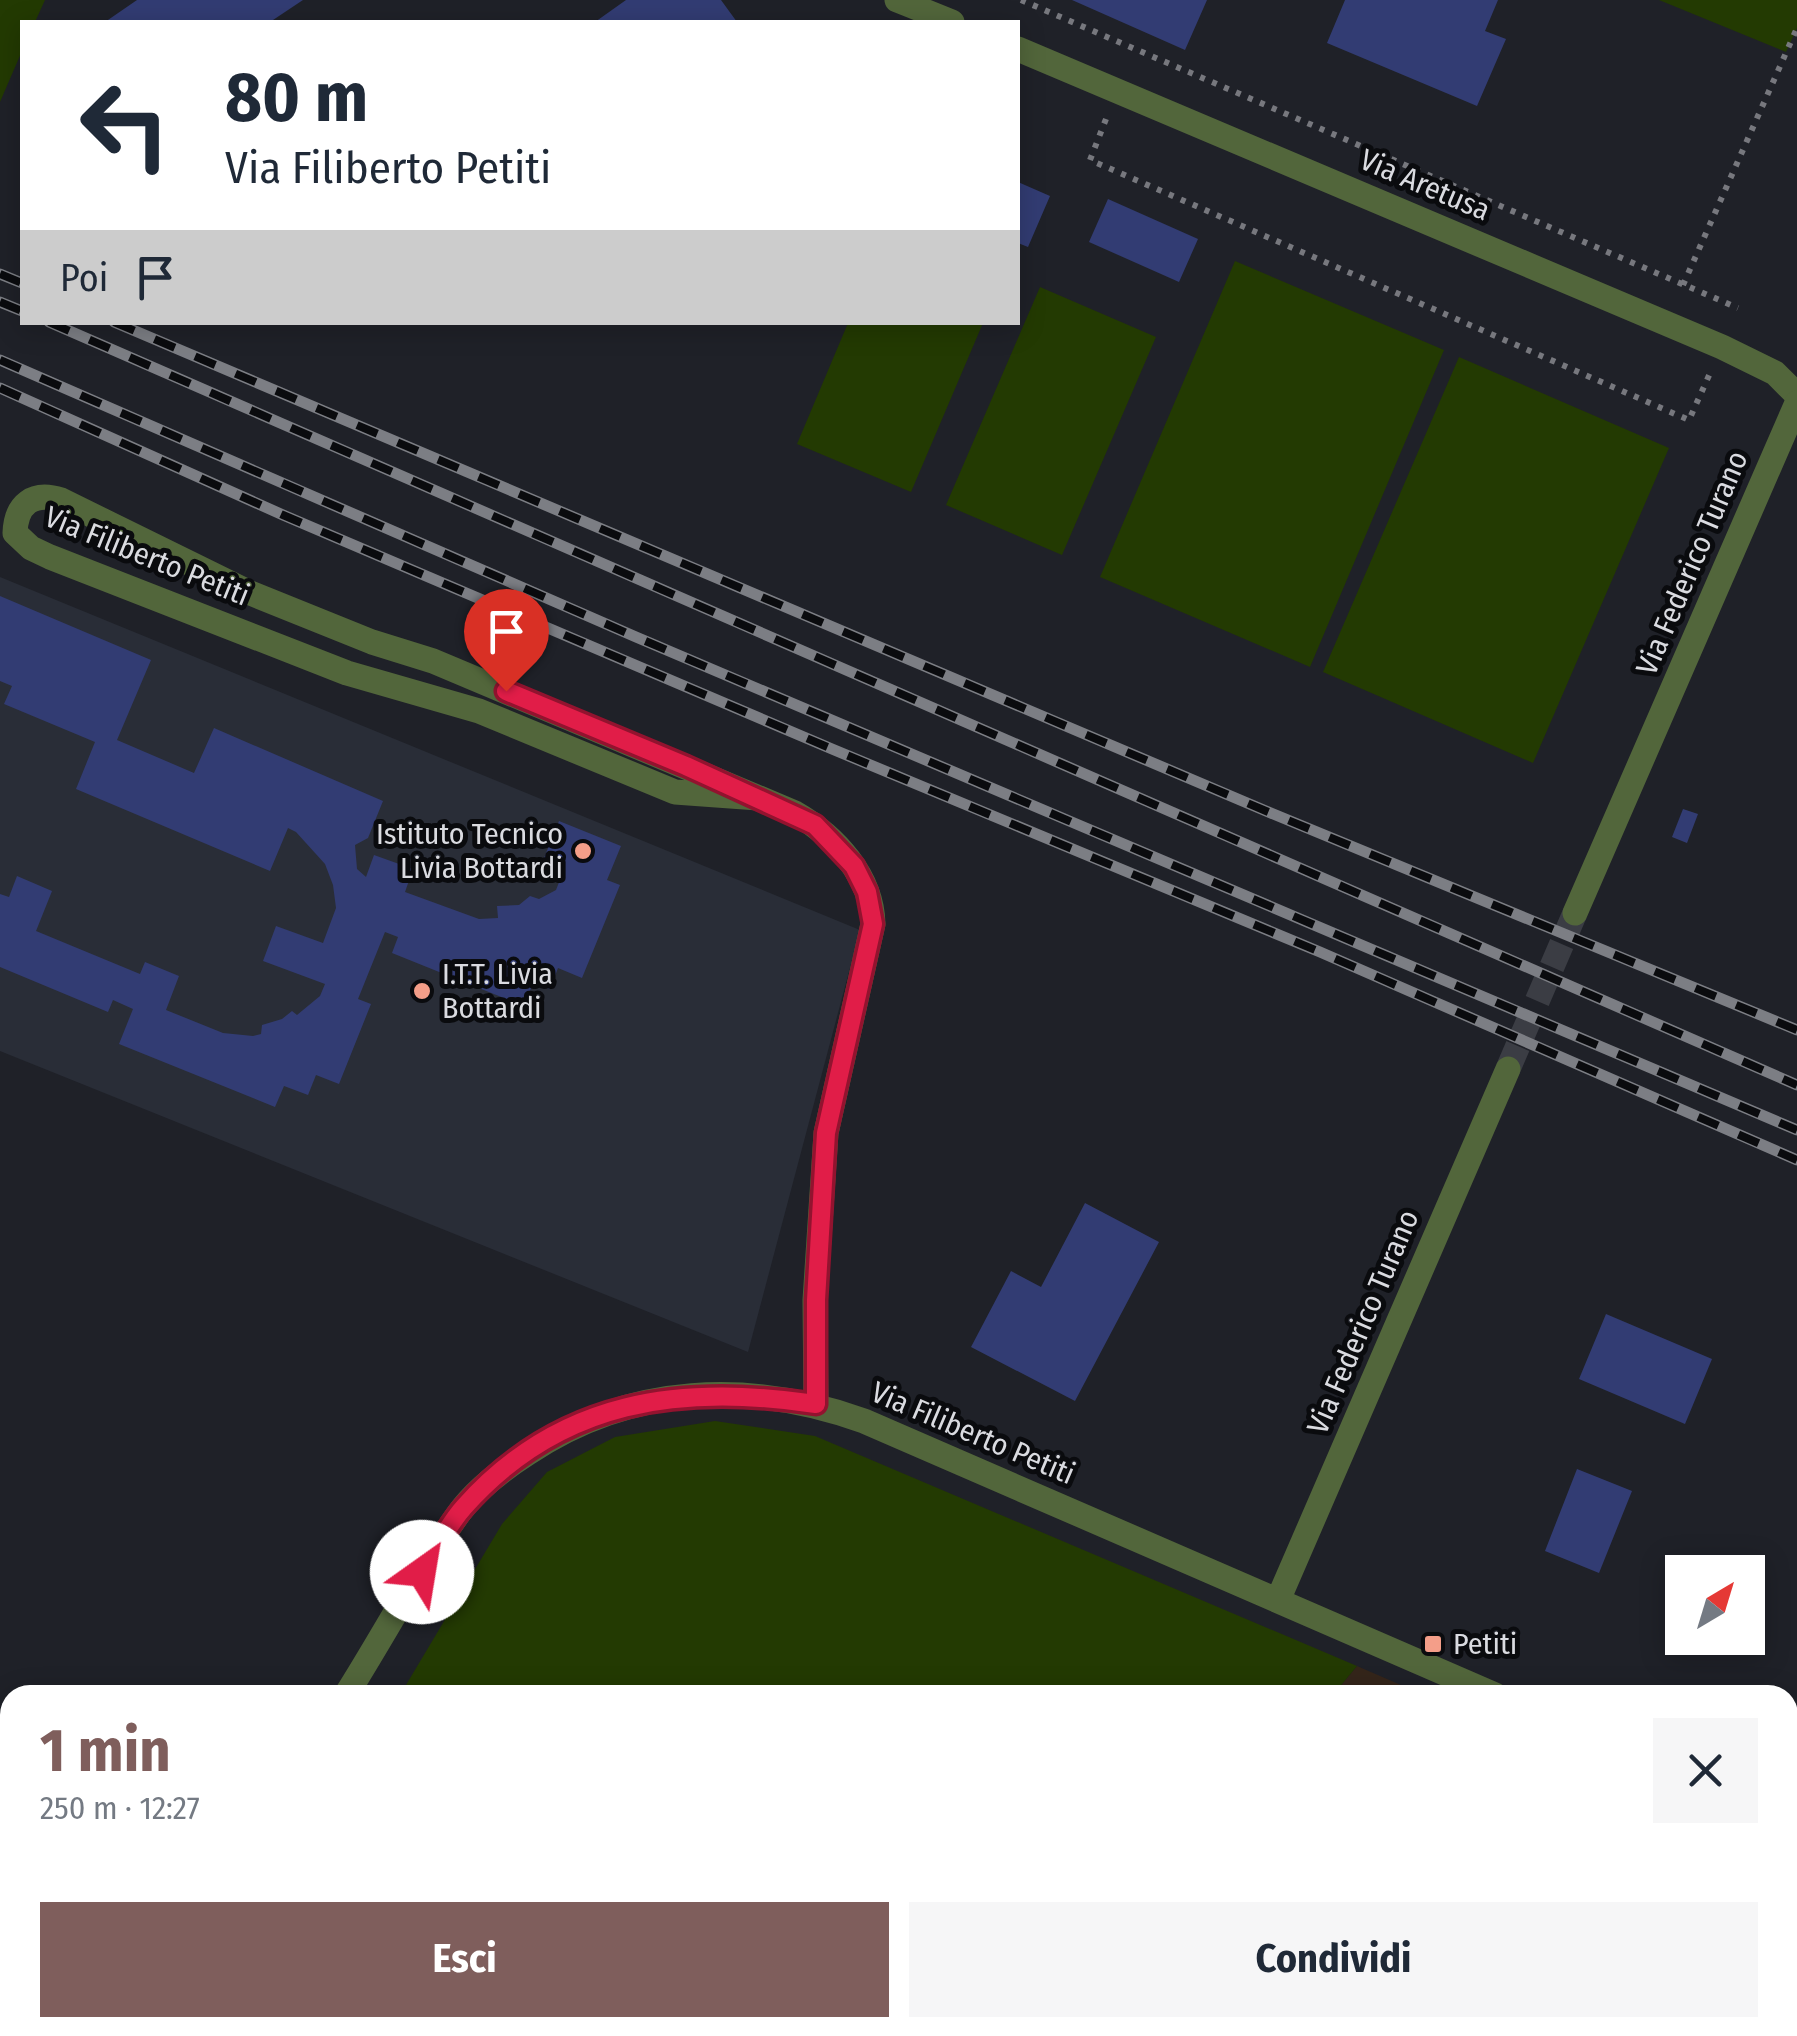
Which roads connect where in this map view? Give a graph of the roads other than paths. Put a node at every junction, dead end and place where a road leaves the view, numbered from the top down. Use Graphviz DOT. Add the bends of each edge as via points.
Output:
graph roads {
  1 [pos="897,0"];
  2 [pos="947,20"];
  3 [pos="1020,50"];
  4 [pos="1797,399"];
  5 [pos="758,798"];
  6 [pos="1576,914"];
  7 [pos="1508,1069"];
  8 [pos="816,1404"];
  9 [pos="1278,1600"];
  10 [pos="352,1685"];
  11 [pos="1471,1685"];
  1 -- 2 [label="street"];
  3 -- 4 [label="street, Via Aretusa" via="1722,347 1775,374"];
  4 -- 6 [label="street, Via Federico Turano"];
  5 -- 5 [label="street, Via Filiberto Petiti" via="433,661 248,592 61,500 38,496 20,510 15,533 50,557 348,673 479,711 674,792"];
  5 -- 8 [label="street, Via Filiberto Petiti" via="824,832 854,866 873,910 826,1133"];
  7 -- 9 [label="street, Via Federico Turano"];
  8 -- 9 [label="street, Via Filiberto Petiti"];
  8 -- 10 [label="street" via="682,1396 614,1410 550,1438 494,1476 460,1511"];
  9 -- 11 [label="street, Via Filiberto Petiti"];
}
